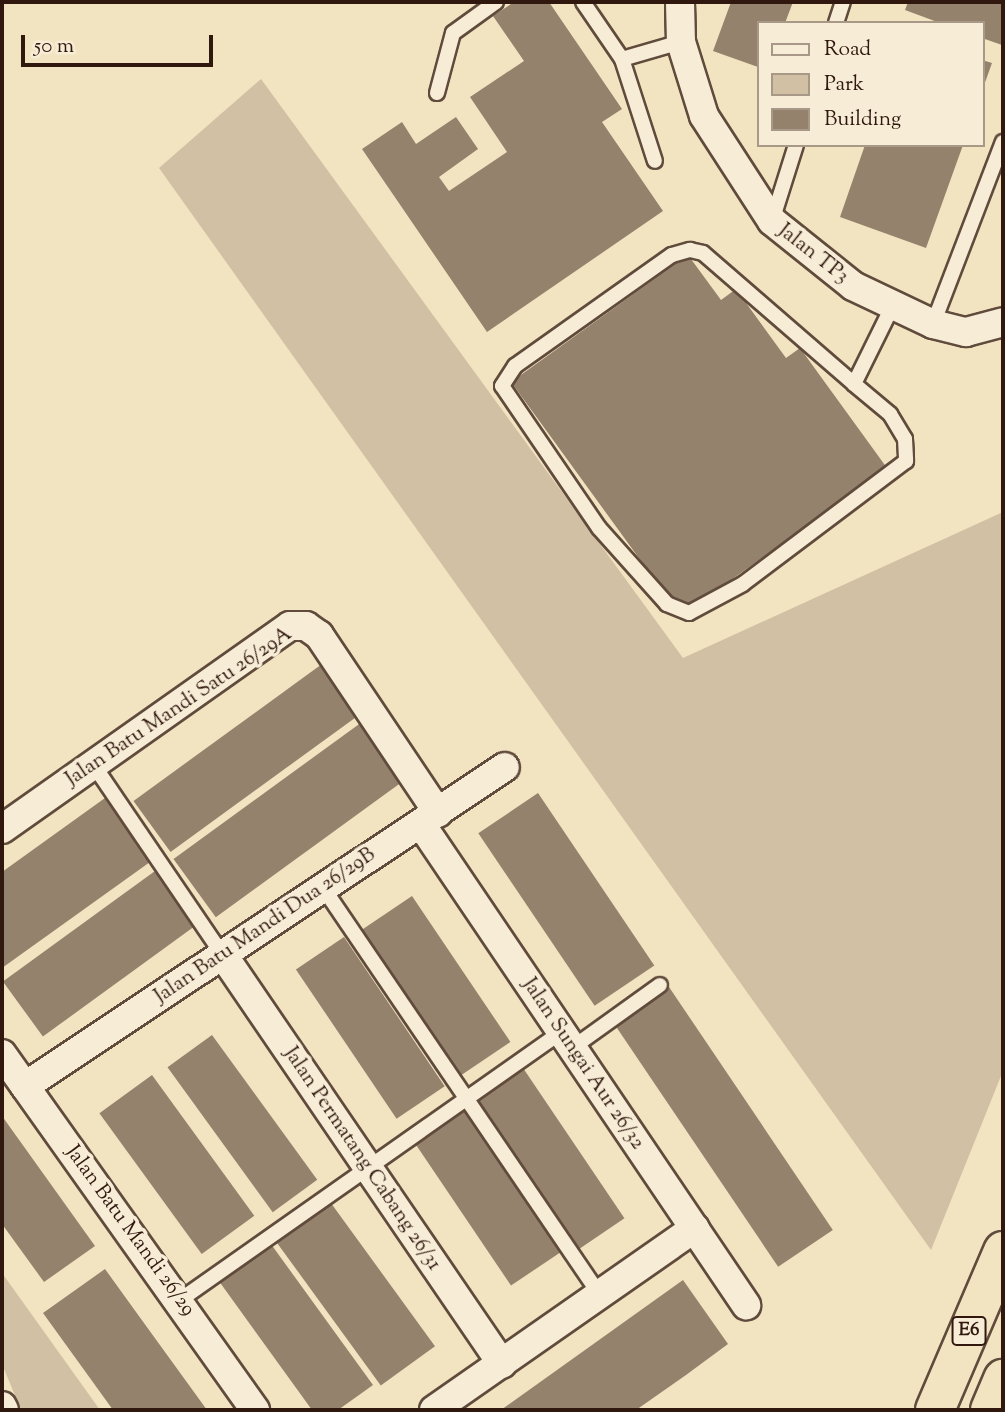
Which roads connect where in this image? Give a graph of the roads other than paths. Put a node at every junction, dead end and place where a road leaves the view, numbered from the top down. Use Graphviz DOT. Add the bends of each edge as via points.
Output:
graph roads {
  1 [pos="496,2"];
  2 [pos="583,2"];
  3 [pos="680,2"];
  4 [pos="843,2"];
  5 [pos="837,21"];
  6 [pos="681,43"];
  7 [pos="622,59"];
  8 [pos="437,93"];
  9 [pos="1003,142"];
  10 [pos="795,147"];
  11 [pos="655,161"];
  12 [pos="772,222"];
  13 [pos="893,305"];
  14 [pos="1003,322"];
  15 [pos="933,324"];
  16 [pos="854,384"];
  17 [pos="93,764"];
  18 [pos="505,767"];
  19 [pos="430,819"];
  20 [pos="2,829"];
  21 [pos="322,886"];
  22 [pos="223,955"];
  23 [pos="660,985"];
  24 [pos="566,1040"];
  25 [pos="2,1054"];
  26 [pos="26,1086"];
  27 [pos="465,1099"];
  28 [pos="368,1167"];
  29 [pos="695,1228"];
  30 [pos="1003,1251"];
  31 [pos="600,1295"];
  32 [pos="180,1300"];
  33 [pos="746,1304"];
  34 [pos="502,1364"];
  35 [pos="1003,1380"];
  36 [pos="255,1410"];
  37 [pos="434,1410"];
  38 [pos="935,1410"];
  39 [pos="990,1410"];
  1 -- 8 [label="lane" via="453,33"];
  2 -- 7 [label="lane"];
  3 -- 6 [label="street, Jalan TP3"];
  4 -- 5 [label="lane"];
  6 -- 7 [label="lane"];
  6 -- 12 [label="street, Jalan TP3" via="704,116"];
  7 -- 11 [label="lane"];
  9 -- 15 [label="lane"];
  10 -- 12 [label="lane"];
  12 -- 13 [label="street, Jalan TP3" via="853,286"];
  13 -- 15 [label="street, Jalan TP3"];
  13 -- 16 [label="lane"];
  14 -- 15 [label="street, Jalan TP3" via="966,332"];
  16 -- 16 [label="lane" via="890,414 905,439 906,461 743,584 689,613 667,604 599,528 502,386 515,366 545,344 672,255 690,250 703,253"];
  17 -- 19 [label="street, Jalan Batu Mandi Satu 26/29A" via="290,626 306,626 319,635"];
  17 -- 20 [label="street, Jalan Batu Mandi Satu 26/29A"];
  17 -- 22 [label="lane"];
  18 -- 19 [label="street, Jalan Batu Mandi Dua 26/29B"];
  19 -- 21 [label="street, Jalan Batu Mandi Dua 26/29B"];
  19 -- 24 [label="street, Jalan Sungai Aur 26/32"];
  21 -- 22 [label="street, Jalan Batu Mandi Dua 26/29B"];
  21 -- 27 [label="lane"];
  22 -- 26 [label="street, Jalan Batu Mandi Dua 26/29B"];
  22 -- 28 [label="street, Jalan Permatang Cabang 26/31"];
  23 -- 24 [label="lane"];
  24 -- 27 [label="lane"];
  24 -- 29 [label="street, Jalan Sungai Aur 26/32"];
  25 -- 26 [label="street, Jalan Batu Mandi 26/29"];
  26 -- 32 [label="street, Jalan Batu Mandi 26/29"];
  27 -- 28 [label="lane"];
  27 -- 31 [label="lane"];
  28 -- 32 [label="lane"];
  28 -- 34 [label="street, Jalan Permatang Cabang 26/31"];
  29 -- 31 [label="street"];
  29 -- 33 [label="street, Jalan Sungai Aur 26/32"];
  30 -- 38 [label="highway, E6"];
  31 -- 34 [label="street"];
  32 -- 36 [label="street, Jalan Batu Mandi 26/29"];
  34 -- 37 [label="street"];
  35 -- 39 [label="highway"];
}
